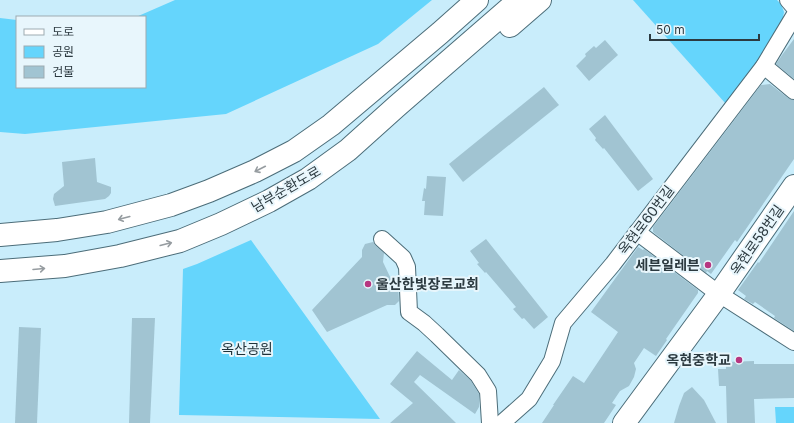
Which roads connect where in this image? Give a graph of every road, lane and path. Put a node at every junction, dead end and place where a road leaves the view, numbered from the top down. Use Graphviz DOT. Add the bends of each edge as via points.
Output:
graph roads {
  1 [pos="459,0"];
  2 [pos="478,0"];
  3 [pos="519,0"];
  4 [pos="540,0"];
  5 [pos="788,0"];
  6 [pos="794,7"];
  7 [pos="794,16"];
  8 [pos="764,66"];
  9 [pos="794,91"];
  10 [pos="294,151"];
  11 [pos="308,179"];
  12 [pos="794,186"];
  13 [pos="637,232"];
  14 [pos="0,235"];
  15 [pos="382,239"];
  16 [pos="0,271"];
  17 [pos="719,294"];
  18 [pos="794,342"];
  19 [pos="490,423"];
  20 [pos="502,423"];
  21 [pos="624,423"];
  1 -- 10 [label="main road" via="365,90"];
  2 -- 10 [label="main road, 남부순환도로" via="331,125"];
  3 -- 11 [label="main road, 남부순환도로" via="348,150"];
  4 -- 11 [label="main road" via="384,130 349,155"];
  5 -- 6 [label="street"];
  7 -- 8 [label="street, 옥현로60번길"];
  8 -- 9 [label="street"];
  8 -- 13 [label="street, 옥현로60번길"];
  10 -- 14 [label="main road, 남부순환도로, one-way" via="255,171 171,205 107,222 58,230"];
  16 -- 11 [label="main road, 남부순환도로, one-way" via="65,266 180,241 269,201"];
  12 -- 17 [label="main road, 옥현로58번길"];
  13 -- 17 [label="street"];
  13 -- 20 [label="street, 옥현로60번길" via="563,323 552,361 529,399"];
  15 -- 19 [label="street" via="403,258 407,268 409,312 437,335 478,376 488,391"];
  17 -- 18 [label="street"];
  17 -- 21 [label="main road, 옥현로58번길"];
}
